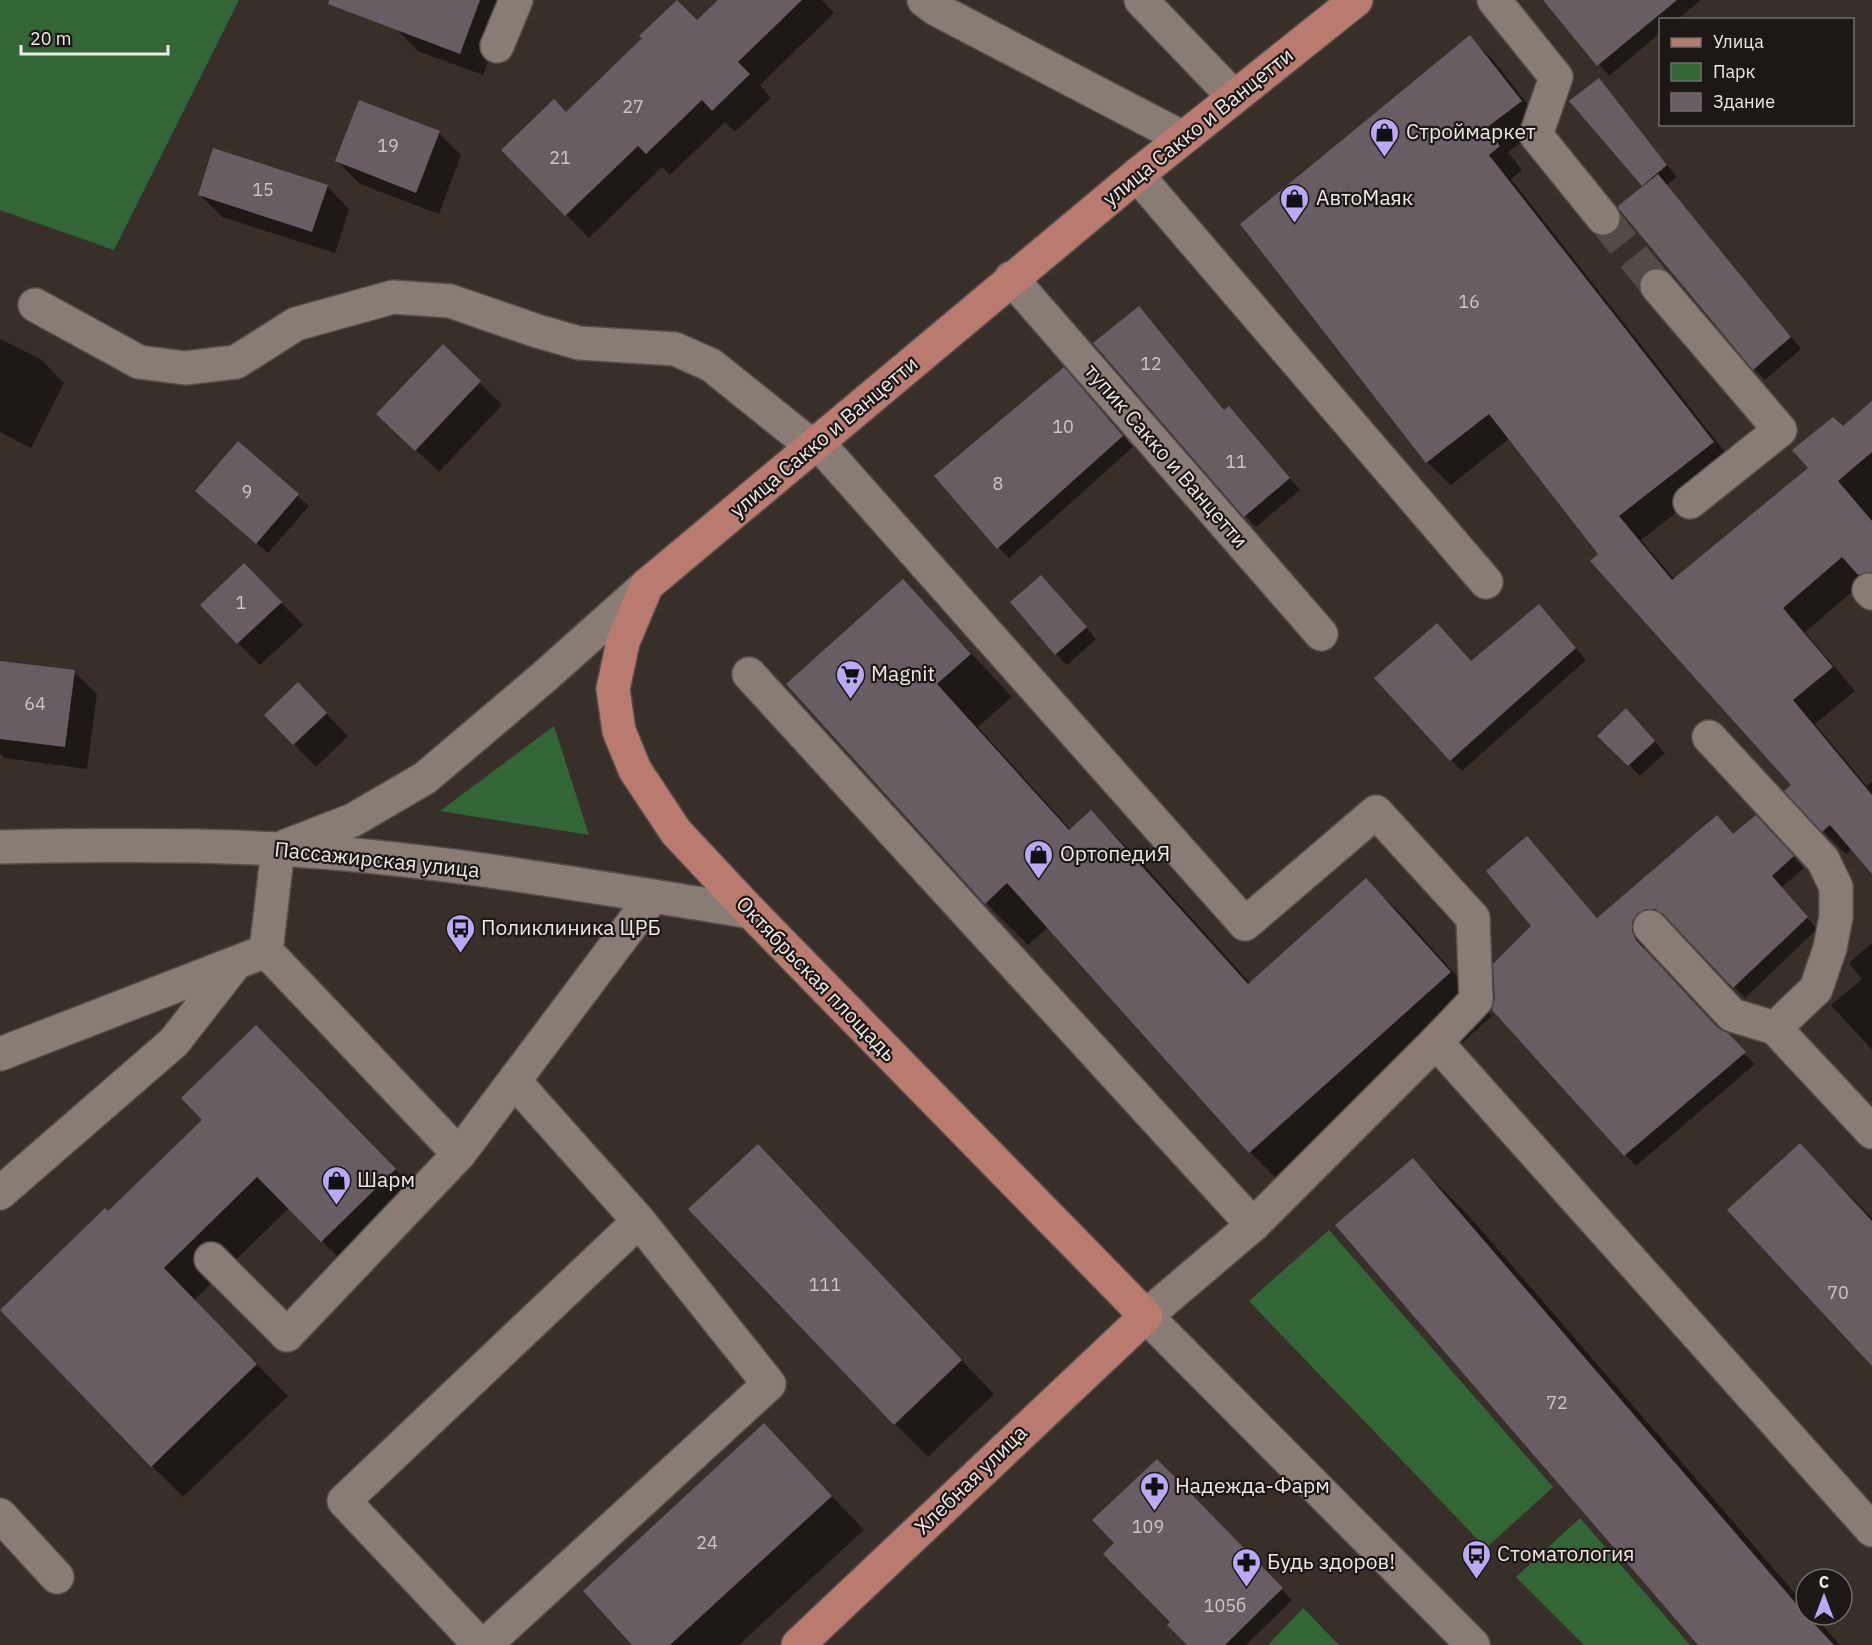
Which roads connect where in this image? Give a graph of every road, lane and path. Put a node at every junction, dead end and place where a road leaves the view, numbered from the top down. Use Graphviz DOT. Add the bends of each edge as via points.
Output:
graph roads {
  1 [pos="516,0"];
  2 [pos="924,0"];
  3 [pos="1141,0"];
  4 [pos="1356,0"];
  5 [pos="1494,0"];
  6 [pos="497,46"];
  7 [pos="1234,97"];
  8 [pos="1183,138"];
  9 [pos="1137,175"];
  10 [pos="1603,218"];
  11 [pos="1011,278"];
  12 [pos="1657,286"];
  13 [pos="35,305"];
  14 [pos="815,444"];
  15 [pos="1690,502"];
  16 [pos="1486,582"];
  17 [pos="647,585"];
  18 [pos="1321,634"];
  19 [pos="749,674"];
  20 [pos="1708,737"];
  21 [pos="0,847"];
  22 [pos="278,849"];
  23 [pos="653,896"];
  24 [pos="751,912"];
  25 [pos="1650,927"];
  26 [pos="266,951"];
  27 [pos="236,964"];
  28 [pos="1775,1028"];
  29 [pos="1436,1042"];
  30 [pos="0,1054"];
  31 [pos="515,1082"];
  32 [pos="1872,1132"];
  33 [pos="459,1154"];
  34 [pos="0,1193"];
  35 [pos="639,1221"];
  36 [pos="1253,1225"];
  37 [pos="211,1259"];
  38 [pos="1146,1316"];
  39 [pos="0,1515"];
  40 [pos="1872,1530"];
  41 [pos="57,1577"];
  42 [pos="480,1645"];
  43 [pos="485,1645"];
  44 [pos="798,1645"];
  45 [pos="1473,1645"];
  1 -- 6 [label="street"];
  2 -- 8 [label="street"];
  3 -- 7 [label="street"];
  4 -- 7 [label="main road, улица Сакко и Ванцетти"];
  5 -- 10 [label="street" via="1557,77 1536,135"];
  7 -- 8 [label="main road, улица Сакко и Ванцетти"];
  8 -- 9 [label="main road, улица Сакко и Ванцетти"];
  9 -- 11 [label="main road, улица Сакко и Ванцетти"];
  9 -- 16 [label="street"];
  11 -- 14 [label="main road, улица Сакко и Ванцетти"];
  11 -- 18 [label="street, тупик Сакко и Ванцетти"];
  12 -- 15 [label="street" via="1780,430"];
  13 -- 14 [label="street" via="139,362 185,368 236,362 296,324 393,297 450,301 579,343 675,349 711,365"];
  14 -- 17 [label="main road, улица Сакко и Ванцетти"];
  14 -- 29 [label="street" via="1245,924 1376,812 1473,918 1476,1000"];
  17 -- 22 [label="street, улица Сакко и Ванцетти" via="424,778 353,820"];
  17 -- 24 [label="main road, Октябрьская площадь" via="623,642 613,689 619,731 635,770 676,832"];
  19 -- 36 [label="street"];
  20 -- 28 [label="street" via="1823,860 1836,887 1830,948 1816,988"];
  21 -- 22 [label="street, Пассажирская улица"];
  22 -- 23 [label="street, Пассажирская улица" via="470,868"];
  22 -- 26 [label="street"];
  23 -- 24 [label="street, Пассажирская улица"];
  23 -- 31 [label="street"];
  24 -- 38 [label="main road, Октябрьская площадь"];
  25 -- 28 [label="street" via="1732,1015"];
  26 -- 27 [label="street"];
  26 -- 33 [label="street"];
  27 -- 30 [label="street"];
  27 -- 34 [label="street" via="174,1042"];
  28 -- 32 [label="street"];
  29 -- 36 [label="street"];
  29 -- 40 [label="street"];
  31 -- 33 [label="street"];
  31 -- 35 [label="street"];
  33 -- 37 [label="street" via="287,1335"];
  35 -- 42 [label="street" via="344,1501"];
  35 -- 43 [label="street" via="769,1384"];
  36 -- 38 [label="street"];
  38 -- 44 [label="main road, Хлебная улица"];
  38 -- 45 [label="street"];
  39 -- 41 [label="street"];
}
